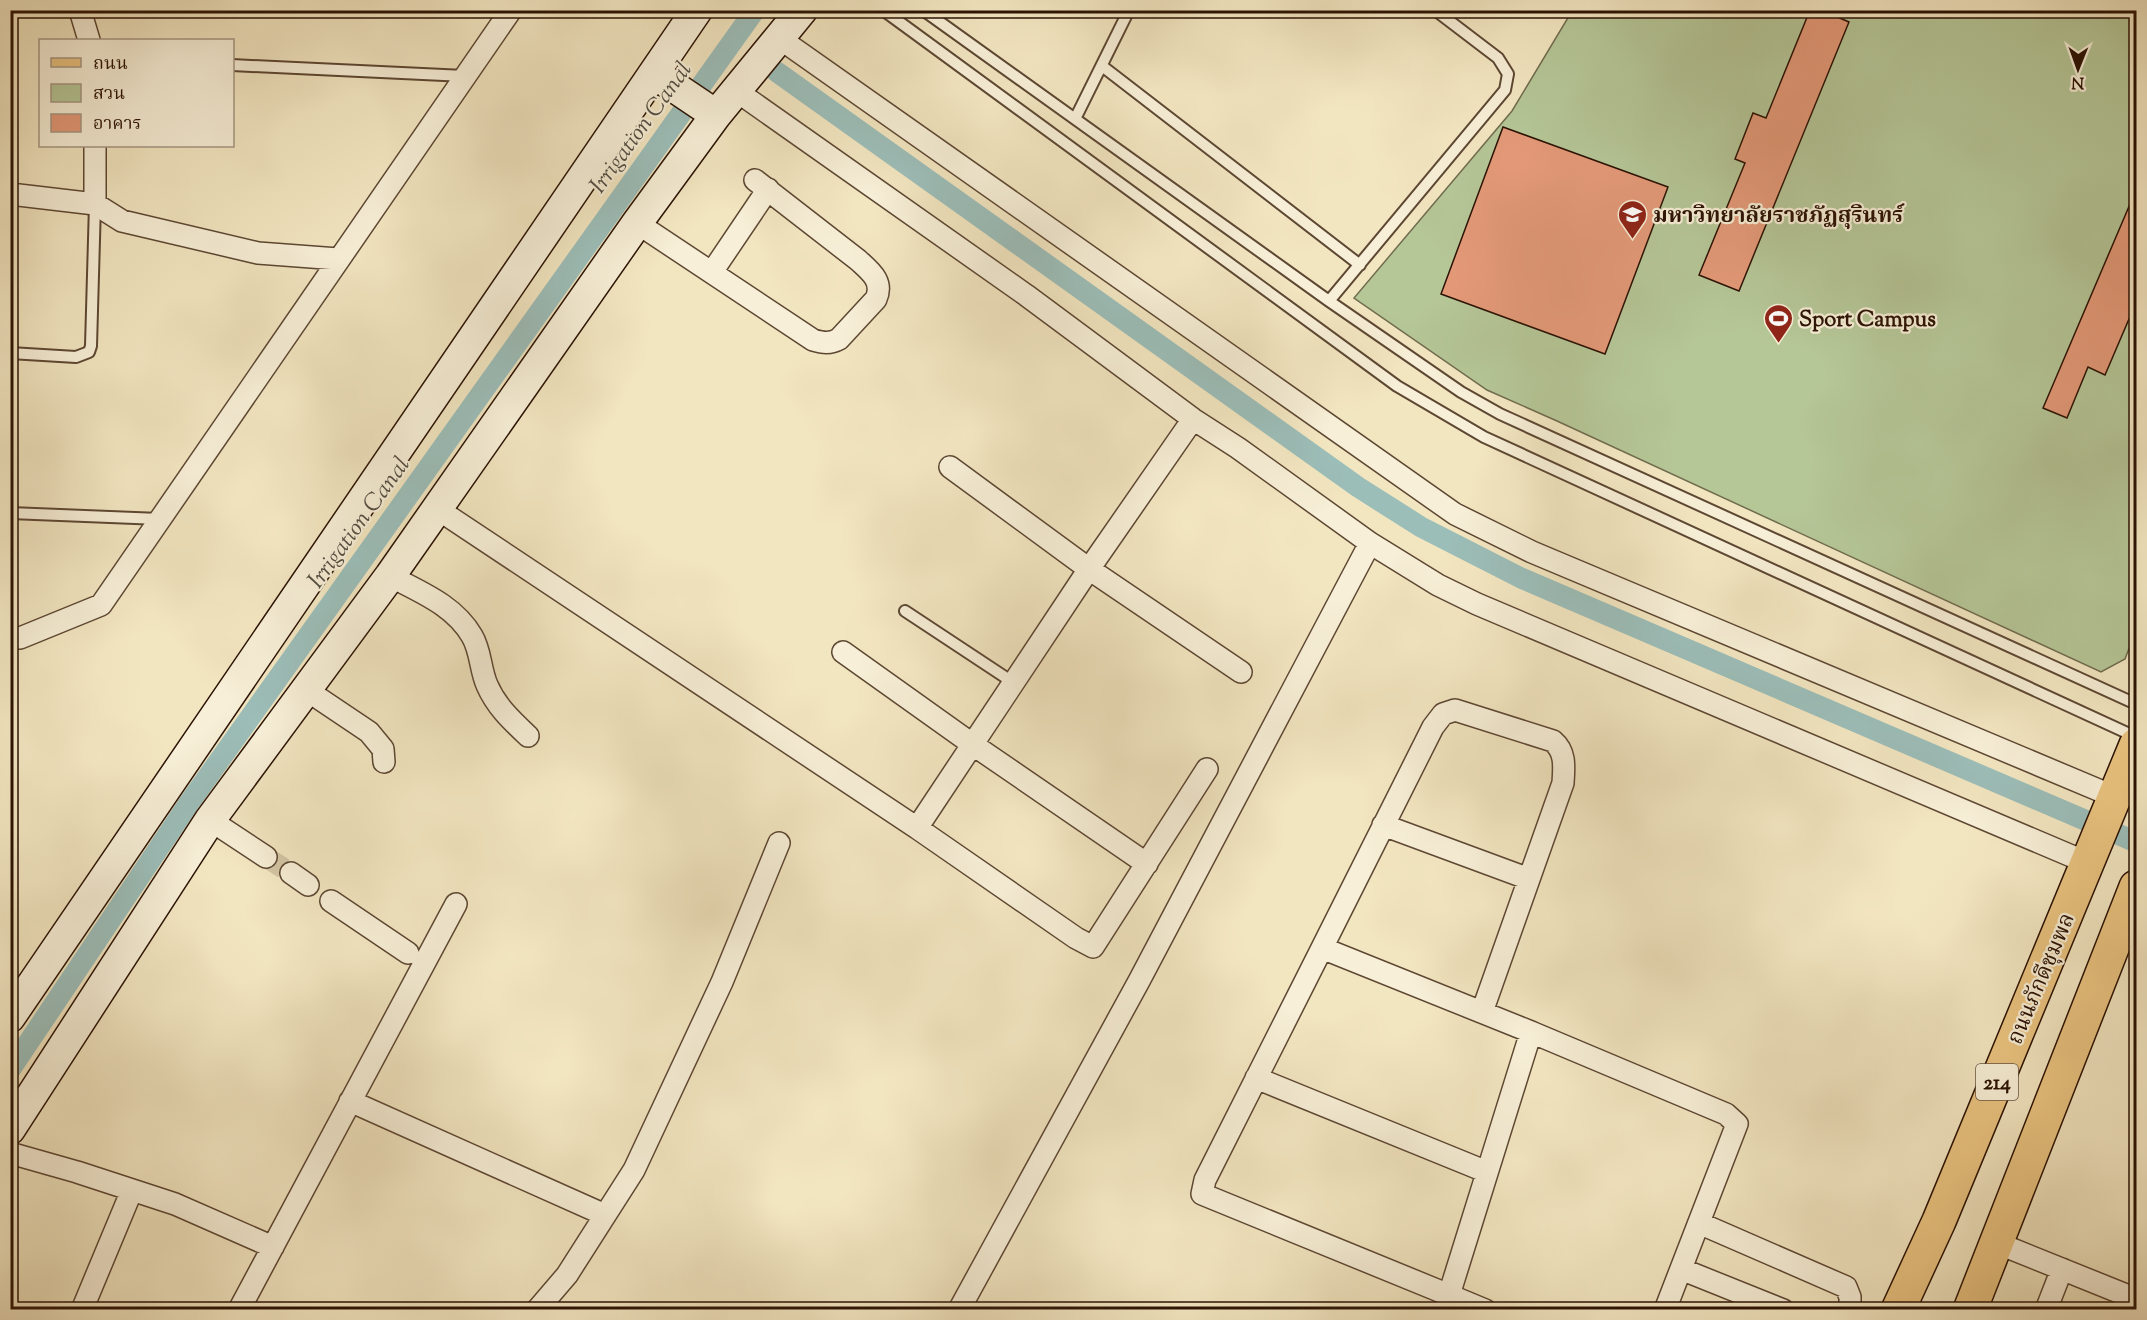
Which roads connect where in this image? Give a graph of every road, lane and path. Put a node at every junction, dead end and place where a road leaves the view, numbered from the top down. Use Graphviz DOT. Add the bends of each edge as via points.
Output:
graph roads {
  1 [pos="80,10"];
  2 [pos="511,10"];
  3 [pos="698,10"];
  4 [pos="802,10"];
  5 [pos="883,10"];
  6 [pos="923,10"];
  7 [pos="1129,10"];
  8 [pos="1435,10"];
  9 [pos="779,38"];
  10 [pos="88,39"];
  11 [pos="234,65"];
  12 [pos="1102,66"];
  13 [pos="465,76"];
  14 [pos="662,79"];
  15 [pos="735,90"];
  16 [pos="711,111"];
  17 [pos="1075,119"];
  18 [pos="95,147"];
  19 [pos="10,194"];
  20 [pos="95,204"];
  21 [pos="637,223"];
  22 [pos="338,259"];
  23 [pos="1360,265"];
  24 [pos="712,272"];
  25 [pos="1329,301"];
  26 [pos="10,353"];
  27 [pos="1192,418"];
  28 [pos="950,467"];
  29 [pos="436,508"];
  30 [pos="10,513"];
  31 [pos="160,519"];
  32 [pos="1370,543"];
  33 [pos="1089,568"];
  34 [pos="390,576"];
  35 [pos="905,611"];
  36 [pos="10,637"];
  37 [pos="843,652"];
  38 [pos="1241,672"];
  39 [pos="1014,683"];
  40 [pos="305,689"];
  41 [pos="2136,704"];
  42 [pos="528,736"];
  43 [pos="2136,737"];
  44 [pos="972,744"];
  45 [pos="2136,745"];
  46 [pos="384,762"];
  47 [pos="1207,769"];
  48 [pos="2113,803"];
  49 [pos="210,820"];
  50 [pos="1383,825"];
  51 [pos="917,828"];
  52 [pos="779,843"];
  53 [pos="266,857"];
  54 [pos="2090,858"];
  55 [pos="1147,864"];
  56 [pos="1529,879"];
  57 [pos="2136,887"];
  58 [pos="331,901"];
  59 [pos="456,904"];
  60 [pos="1322,948"];
  61 [pos="408,952"];
  62 [pos="1482,1012"];
  63 [pos="10,1017"];
  64 [pos="1531,1032"];
  65 [pos="1256,1078"];
  66 [pos="350,1101"];
  67 [pos="10,1129"];
  68 [pos="10,1153"];
  69 [pos="1487,1172"];
  70 [pos="132,1190"];
  71 [pos="605,1215"];
  72 [pos="1699,1223"];
  73 [pos="1997,1243"];
  74 [pos="273,1247"];
  75 [pos="1681,1269"];
  76 [pos="2062,1269"];
  77 [pos="1449,1295"];
  78 [pos="2136,1299"];
  79 [pos="82,1310"];
  80 [pos="239,1310"];
  81 [pos="537,1310"];
  82 [pos="959,1310"];
  83 [pos="1485,1310"];
  84 [pos="1665,1310"];
  85 [pos="1783,1310"];
  86 [pos="1850,1310"];
  87 [pos="1898,1310"];
  88 [pos="1970,1310"];
  89 [pos="2046,1310"];
  1 -- 10 [label="street"];
  2 -- 13 [label="street"];
  3 -- 14 [label="street"];
  4 -- 9 [label="street"];
  5 -- 43 [label="lane" via="1397,386 1458,422"];
  6 -- 17 [label="lane"];
  7 -- 12 [label="lane"];
  8 -- 23 [label="lane" via="1498,58 1508,74 1505,90"];
  9 -- 15 [label="street"];
  9 -- 48 [label="street" via="1455,514 1532,552"];
  11 -- 13 [label="lane"];
  12 -- 17 [label="lane"];
  12 -- 23 [label="lane"];
  13 -- 22 [label="street"];
  14 -- 16 [label="street"];
  14 -- 63 [label="street"];
  15 -- 16 [label="street"];
  15 -- 27 [label="street" via="1026,295"];
  16 -- 21 [label="street"];
  17 -- 25 [label="lane"];
  18 -- 20 [label="street"];
  19 -- 20 [label="street"];
  20 -- 22 [label="street" via="122,221 258,253"];
  20 -- 26 [label="lane" via="89,352 76,357"];
  21 -- 24 [label="street"];
  21 -- 29 [label="street"];
  22 -- 31 [label="street"];
  23 -- 25 [label="lane"];
  24 -- 24 [label="street" via="761,184 874,274 879,291 839,339 824,343 813,340"];
  25 -- 41 [label="lane" via="1461,392 1500,414"];
  27 -- 32 [label="street"];
  27 -- 33 [label="street"];
  28 -- 33 [label="street"];
  29 -- 34 [label="street"];
  29 -- 51 [label="street"];
  30 -- 31 [label="lane"];
  31 -- 36 [label="street" via="101,604 20,638"];
  32 -- 54 [label="street" via="1477,604"];
  32 -- 82 [label="street" via="1139,981"];
  33 -- 38 [label="street"];
  33 -- 39 [label="street"];
  34 -- 40 [label="street"];
  34 -- 42 [label="street" via="449,608 464,625 477,648 491,694 501,711"];
  35 -- 39 [label="lane"];
  37 -- 44 [label="street"];
  39 -- 44 [label="street"];
  40 -- 46 [label="street" via="369,732 383,749"];
  40 -- 49 [label="street"];
  44 -- 51 [label="street"];
  44 -- 55 [label="street"];
  45 -- 48 [label="main road, ถนนภักดีชุมพล / 214"];
  47 -- 55 [label="street"];
  48 -- 54 [label="main road, ถนนภักดีชุมพล / 214"];
  49 -- 53 [label="street"];
  49 -- 67 [label="street"];
  50 -- 56 [label="street"];
  50 -- 56 [label="street" via="1443,714 1455,710 1553,741 1560,747 1564,760 1563,783"];
  50 -- 60 [label="street"];
  51 -- 55 [label="street" via="1090,947 1095,946"];
  52 -- 71 [label="street" via="722,982 634,1170"];
  54 -- 87 [label="main road, ถนนภักดีชุมพล / 214"];
  56 -- 62 [label="street"];
  57 -- 73 [label="main road, 214"];
  58 -- 61 [label="street"];
  59 -- 66 [label="street"];
  60 -- 62 [label="street"];
  60 -- 65 [label="street"];
  62 -- 64 [label="street"];
  64 -- 69 [label="street"];
  64 -- 72 [label="street" via="1726,1114 1737,1124"];
  65 -- 69 [label="street"];
  65 -- 77 [label="street" via="1205,1180 1202,1194"];
  66 -- 71 [label="street"];
  66 -- 74 [label="street"];
  68 -- 70 [label="street"];
  69 -- 77 [label="street"];
  70 -- 74 [label="street" via="176,1204"];
  70 -- 79 [label="street"];
  71 -- 81 [label="street" via="567,1275"];
  72 -- 75 [label="street"];
  72 -- 86 [label="street" via="1846,1287"];
  73 -- 76 [label="street"];
  73 -- 88 [label="main road, 214"];
  74 -- 80 [label="street"];
  75 -- 84 [label="street"];
  75 -- 85 [label="street"];
  76 -- 78 [label="street"];
  76 -- 89 [label="street"];
  77 -- 83 [label="street"];
}
